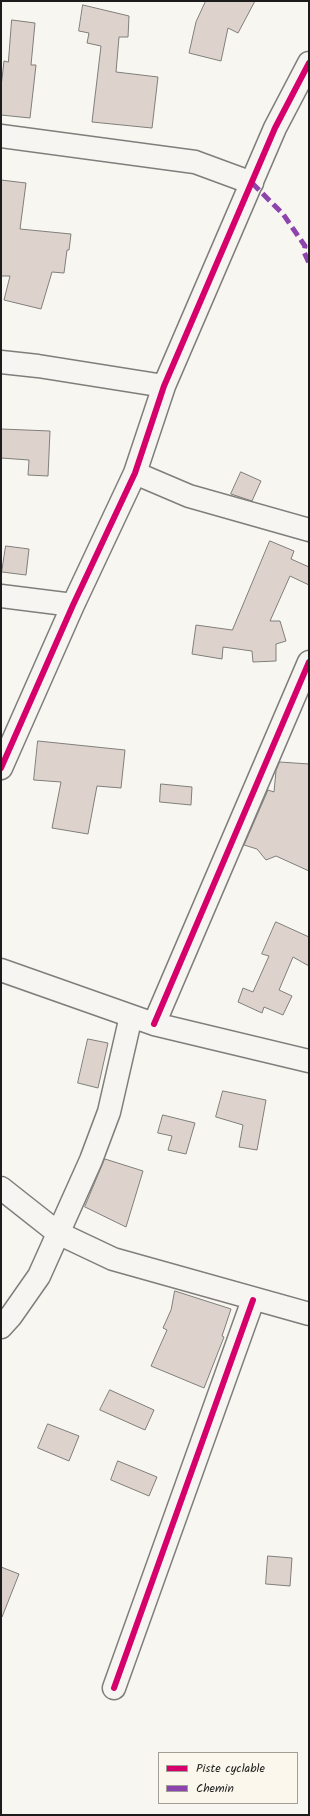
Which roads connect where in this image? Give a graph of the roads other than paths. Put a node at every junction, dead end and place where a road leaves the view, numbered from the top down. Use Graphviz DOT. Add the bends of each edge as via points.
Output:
graph roads {
  1 [pos="309,63"];
  2 [pos="1,136"];
  3 [pos="252,183"];
  4 [pos="1,362"];
  5 [pos="164,386"];
  6 [pos="135,473"];
  7 [pos="309,530"];
  8 [pos="1,596"];
  9 [pos="73,605"];
  10 [pos="309,662"];
  11 [pos="1,768"];
  12 [pos="1,970"];
  13 [pos="131,1016"];
  14 [pos="154,1024"];
  15 [pos="309,1061"];
  16 [pos="1,1188"];
  17 [pos="58,1233"];
  18 [pos="253,1300"];
  19 [pos="309,1314"];
  20 [pos="1,1327"];
  21 [pos="114,1688"];
  1 -- 3 [label="street" via="275,128"];
  2 -- 3 [label="street" via="195,162"];
  3 -- 5 [label="street"];
  4 -- 5 [label="street"];
  5 -- 6 [label="street"];
  6 -- 7 [label="street" via="189,496"];
  6 -- 9 [label="street"];
  8 -- 9 [label="street"];
  9 -- 11 [label="street"];
  10 -- 14 [label="street"];
  12 -- 13 [label="street"];
  13 -- 14 [label="street"];
  13 -- 17 [label="street" via="109,1112 91,1160"];
  14 -- 15 [label="street"];
  16 -- 17 [label="street"];
  17 -- 18 [label="street" via="113,1259"];
  17 -- 20 [label="street" via="39,1276"];
  18 -- 19 [label="street"];
  18 -- 21 [label="street"];
}
